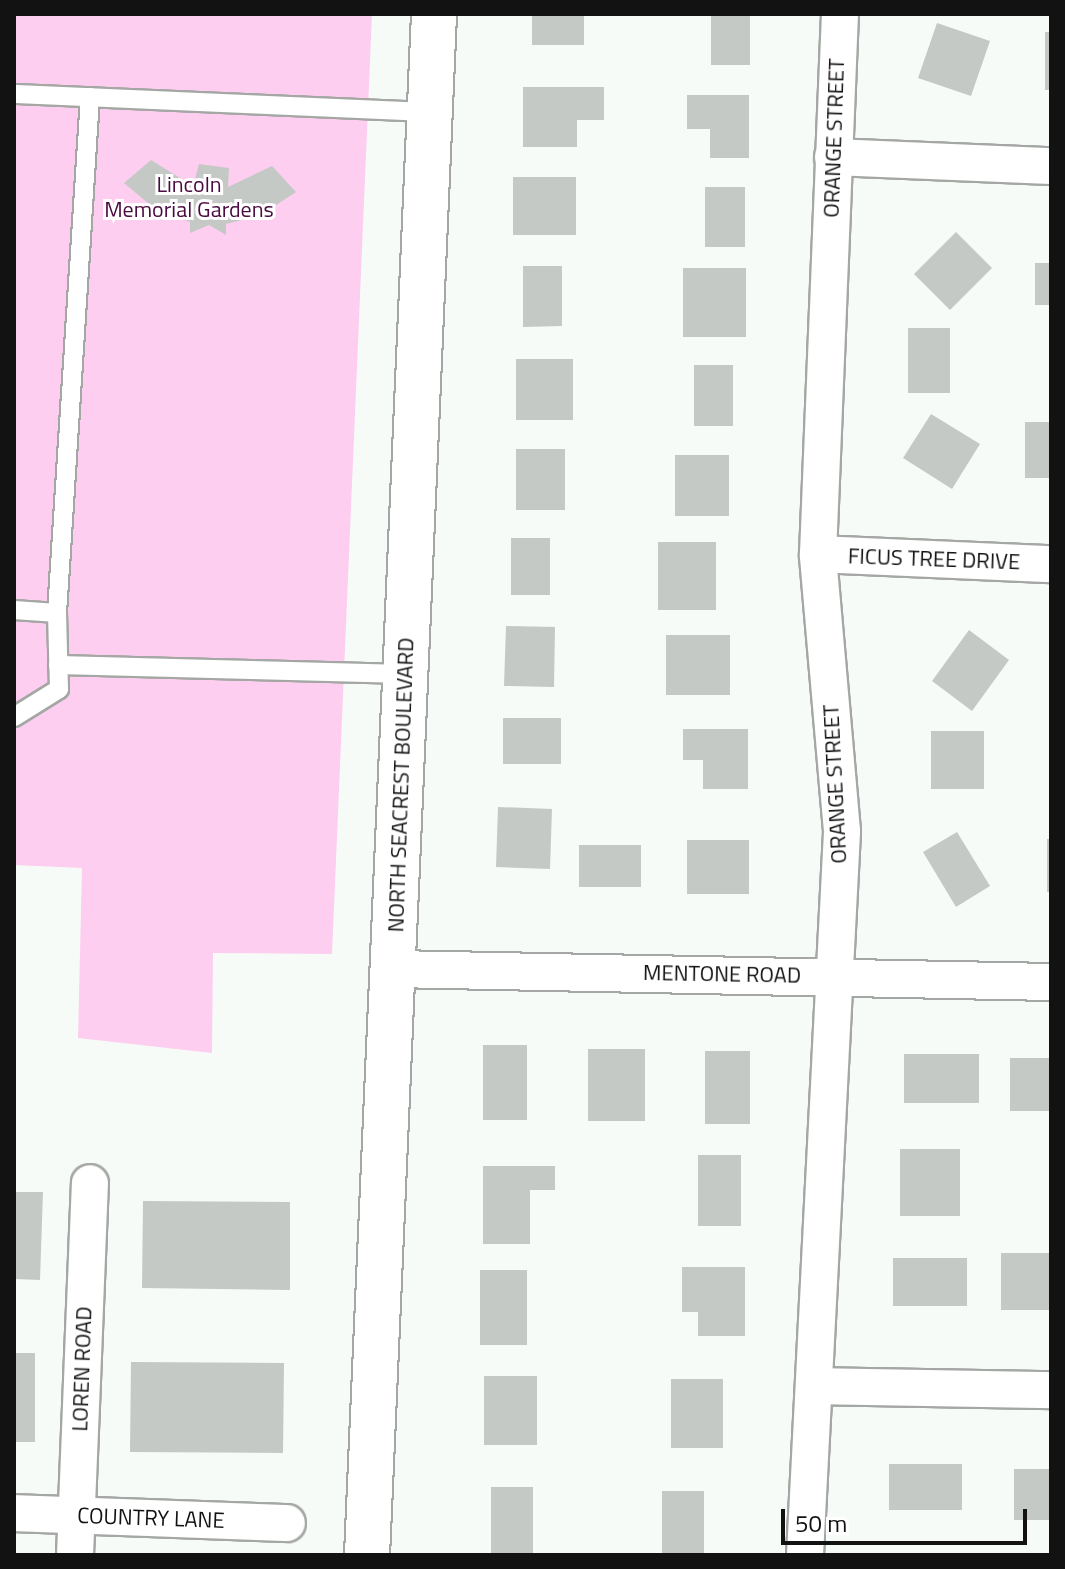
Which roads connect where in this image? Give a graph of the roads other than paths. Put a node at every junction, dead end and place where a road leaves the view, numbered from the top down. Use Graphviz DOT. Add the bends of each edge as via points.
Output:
graph roads {
  1 [pos="434,14"];
  2 [pos="840,14"];
  3 [pos="14,94"];
  4 [pos="90,97"];
  5 [pos="430,112"];
  6 [pos="833,157"];
  7 [pos="1051,166"];
  8 [pos="818,554"];
  9 [pos="1051,564"];
  10 [pos="14,610"];
  11 [pos="57,613"];
  12 [pos="58,665"];
  13 [pos="406,674"];
  14 [pos="14,717"];
  15 [pos="393,969"];
  16 [pos="835,976"];
  17 [pos="1051,982"];
  18 [pos="90,1183"];
  19 [pos="814,1386"];
  20 [pos="1051,1390"];
  21 [pos="14,1513"];
  22 [pos="76,1516"];
  23 [pos="287,1523"];
  24 [pos="75,1555"];
  25 [pos="367,1555"];
  26 [pos="805,1555"];
  1 -- 5 [label="street, NORTH SEACREST BOULEVARD"];
  2 -- 6 [label="street, ORANGE STREET"];
  3 -- 4 [label="lane"];
  4 -- 5 [label="lane"];
  4 -- 11 [label="lane"];
  5 -- 13 [label="street, NORTH SEACREST BOULEVARD"];
  6 -- 7 [label="street"];
  6 -- 8 [label="street, ORANGE STREET"];
  8 -- 9 [label="street, FICUS TREE DRIVE"];
  8 -- 16 [label="street, ORANGE STREET" via="840,790"];
  10 -- 11 [label="lane"];
  11 -- 12 [label="lane"];
  12 -- 13 [label="lane"];
  12 -- 14 [label="lane" via="59,689"];
  13 -- 15 [label="street, NORTH SEACREST BOULEVARD"];
  15 -- 16 [label="street, MENTONE ROAD"];
  15 -- 25 [label="street, NORTH SEACREST BOULEVARD"];
  16 -- 17 [label="street, MENTONE ROAD"];
  16 -- 19 [label="street, ORANGE STREET"];
  18 -- 22 [label="street, LOREN ROAD"];
  19 -- 20 [label="street"];
  19 -- 26 [label="street, ORANGE STREET"];
  21 -- 22 [label="street, COUNTRY LANE"];
  22 -- 23 [label="street, COUNTRY LANE"];
  22 -- 24 [label="street, LOREN ROAD"];
}
